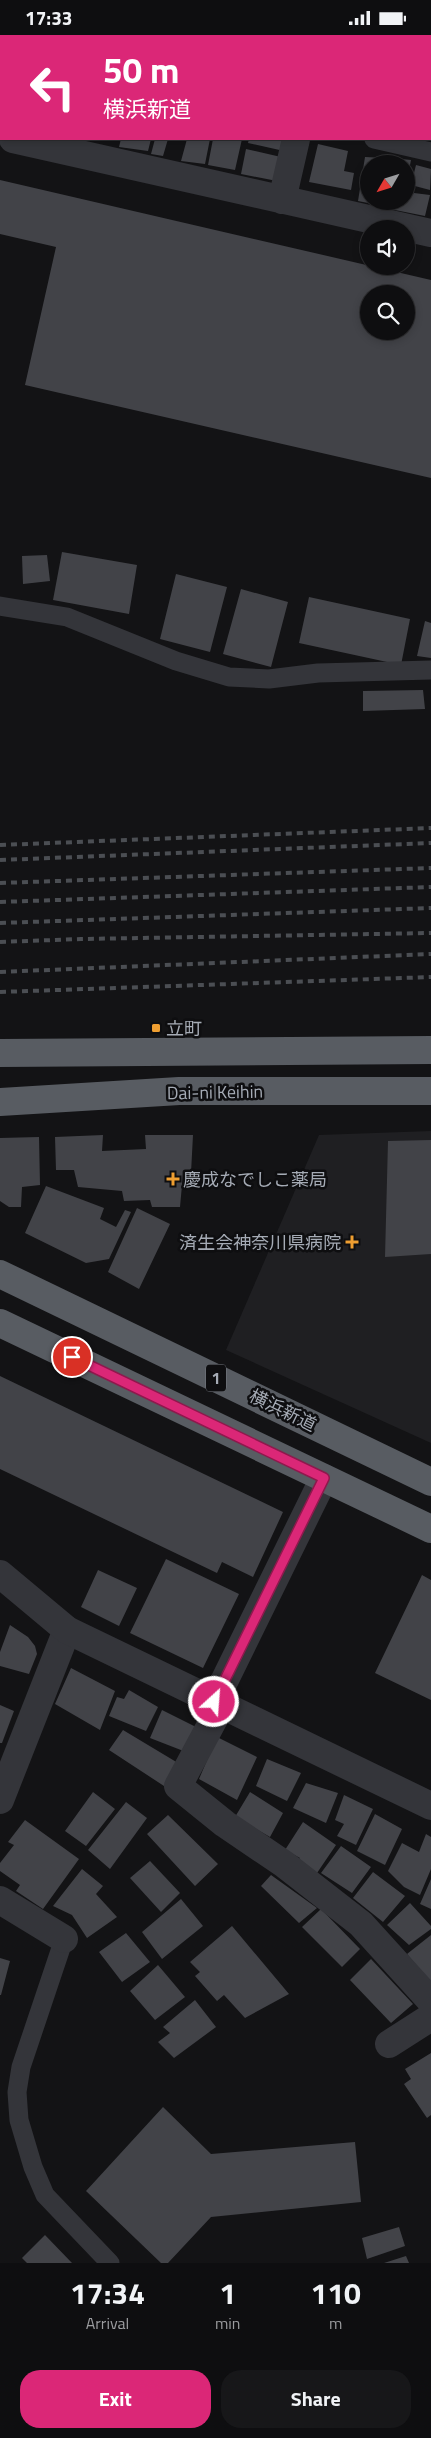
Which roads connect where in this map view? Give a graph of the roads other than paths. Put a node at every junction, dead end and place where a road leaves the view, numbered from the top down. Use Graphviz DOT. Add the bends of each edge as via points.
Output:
graph roads {
  1 [pos="17,140"];
  2 [pos="296,140"];
  3 [pos="378,140"];
  4 [pos="431,152"];
  5 [pos="282,200"];
  6 [pos="431,233"];
  7 [pos="0,606"];
  8 [pos="431,670"];
  9 [pos="431,1050"];
  10 [pos="0,1053"];
  11 [pos="431,1091"];
  12 [pos="0,1102"];
  13 [pos="0,1274"];
  14 [pos="0,1323"];
  15 [pos="324,1478"];
  16 [pos="431,1482"];
  17 [pos="431,1529"];
  18 [pos="0,1574"];
  19 [pos="67,1630"];
  20 [pos="218,1703"];
  21 [pos="0,1800"];
  22 [pos="431,1806"];
  23 [pos="0,1900"];
  24 [pos="64,1939"];
  25 [pos="431,2001"];
  26 [pos="431,2017"];
  27 [pos="389,2044"];
  28 [pos="110,2263"];
  1 -- 5 [label="street"];
  2 -- 5 [label="street"];
  3 -- 4 [label="lane"];
  5 -- 6 [label="street"];
  7 -- 8 [label="lane" via="67,617 176,661 229,677 269,679 318,673"];
  9 -- 10 [label="highway"];
  11 -- 12 [label="highway, Dai-ni Keihin" via="179,1091"];
  13 -- 16 [label="highway, 横浜新道 / 1"];
  14 -- 15 [label="highway"];
  15 -- 17 [label="highway"];
  15 -- 20 [label="street"];
  18 -- 19 [label="street"];
  19 -- 20 [label="street"];
  19 -- 21 [label="street"];
  20 -- 22 [label="street"];
  20 -- 25 [label="street" via="178,1787 361,1925"];
  23 -- 24 [label="street"];
  24 -- 28 [label="lane" via="21,2067 17,2092 19,2120 44,2195"];
  26 -- 27 [label="street"];
}
